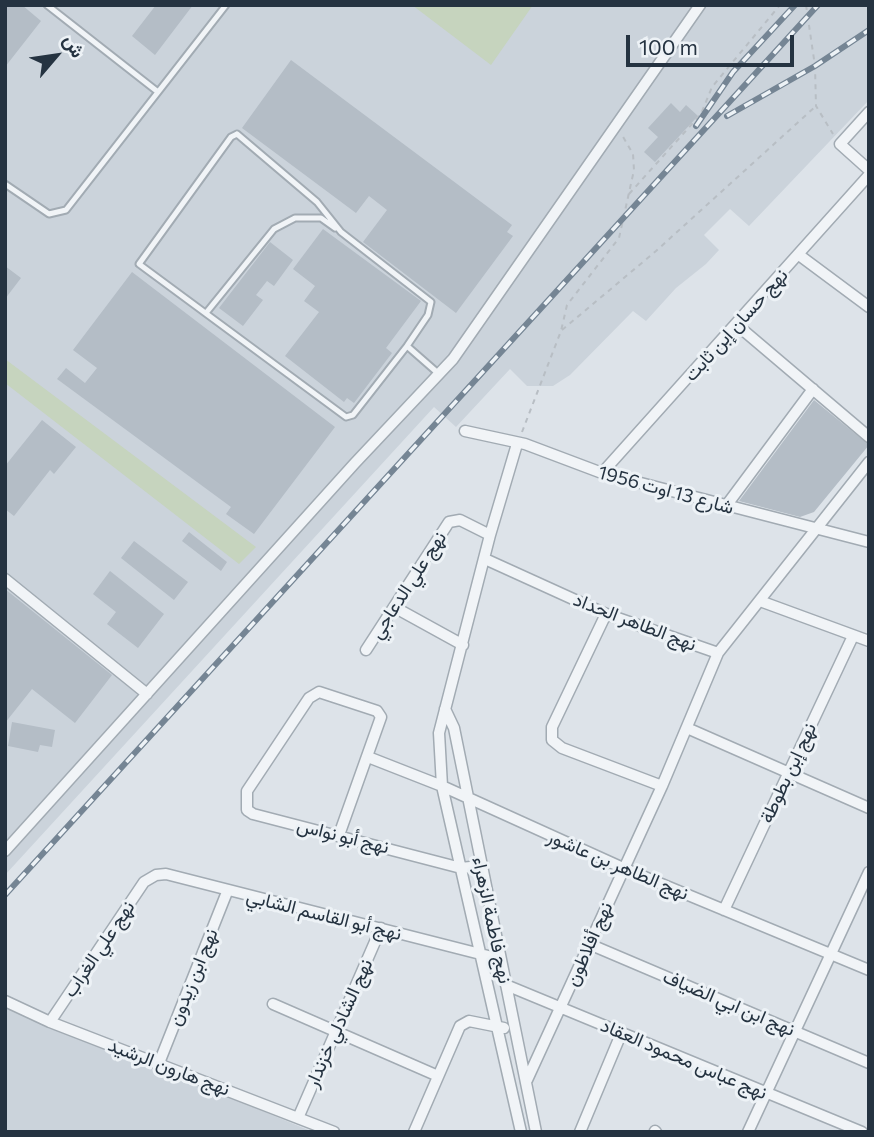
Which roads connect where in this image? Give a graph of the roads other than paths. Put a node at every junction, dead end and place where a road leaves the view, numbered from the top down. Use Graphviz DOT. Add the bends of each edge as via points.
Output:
graph roads {
  1 [pos="47,5"];
  2 [pos="226,5"];
  3 [pos="700,5"];
  4 [pos="158,92"];
  5 [pos="869,112"];
  6 [pos="869,172"];
  7 [pos="5,184"];
  8 [pos="341,232"];
  9 [pos="799,255"];
  10 [pos="869,307"];
  11 [pos="206,313"];
  12 [pos="737,325"];
  13 [pos="407,346"];
  14 [pos="439,374"];
  15 [pos="813,389"];
  16 [pos="465,431"];
  17 [pos="869,437"];
  18 [pos="517,444"];
  19 [pos="867,467"];
  20 [pos="602,473"];
  21 [pos="726,506"];
  22 [pos="814,529"];
  23 [pos="490,535"];
  24 [pos="869,542"];
  25 [pos="485,559"];
  26 [pos="5,579"];
  27 [pos="760,601"];
  28 [pos="394,607"];
  29 [pos="606,614"];
  30 [pos="853,636"];
  31 [pos="869,641"];
  32 [pos="463,645"];
  33 [pos="366,650"];
  34 [pos="718,653"];
  35 [pos="147,694"];
  36 [pos="445,709"];
  37 [pos="687,728"];
  38 [pos="368,757"];
  39 [pos="787,774"];
  40 [pos="442,786"];
  41 [pos="662,786"];
  42 [pos="466,797"];
  43 [pos="869,808"];
  44 [pos="339,835"];
  45 [pos="476,848"];
  46 [pos="5,851"];
  47 [pos="457,852"];
  48 [pos="446,862"];
  49 [pos="480,866"];
  50 [pos="461,868"];
  51 [pos="623,868"];
  52 [pos="869,872"];
  53 [pos="149,877"];
  54 [pos="227,892"];
  55 [pos="724,910"];
  56 [pos="381,928"];
  57 [pos="589,944"];
  58 [pos="479,954"];
  59 [pos="830,956"];
  60 [pos="500,959"];
  61 [pos="869,970"];
  62 [pos="506,985"];
  63 [pos="5,1001"];
  64 [pos="273,1004"];
  65 [pos="561,1007"];
  66 [pos="50,1021"];
  67 [pos="499,1027"];
  68 [pos="336,1030"];
  69 [pos="515,1030"];
  70 [pos="794,1030"];
  71 [pos="621,1034"];
  72 [pos="159,1063"];
  73 [pos="869,1063"];
  74 [pos="438,1076"];
  75 [pos="527,1080"];
  76 [pos="766,1094"];
  77 [pos="298,1118"];
  78 [pos="334,1132"];
  79 [pos="414,1132"];
  80 [pos="521,1132"];
  81 [pos="536,1132"];
  82 [pos="580,1132"];
  83 [pos="748,1132"];
  84 [pos="862,1132"];
  1 -- 4 [label="lane"];
  2 -- 4 [label="lane"];
  3 -- 14 [label="street" via="461,349"];
  4 -- 7 [label="lane" via="66,210 49,214"];
  5 -- 6 [label="street" via="840,144"];
  6 -- 9 [label="street, نهج حسان إبن ثابت"];
  8 -- 11 [label="lane" via="321,218 295,218 274,229"];
  8 -- 11 [label="lane" via="317,202 234,135 139,261"];
  8 -- 13 [label="lane" via="430,302 428,315"];
  9 -- 10 [label="street"];
  9 -- 12 [label="street, نهج حسان إبن ثابت"];
  11 -- 13 [label="lane" via="346,417 357,411"];
  12 -- 15 [label="street"];
  12 -- 20 [label="street, نهج حسان إبن ثابت"];
  13 -- 14 [label="lane"];
  14 -- 35 [label="street"];
  15 -- 17 [label="street"];
  15 -- 21 [label="street"];
  16 -- 18 [label="street, شارع 13 اوت 1956"];
  18 -- 20 [label="street, شارع 13 اوت 1956"];
  18 -- 23 [label="street, نهج فاطمة الزهراء"];
  19 -- 22 [label="street, نهج الطاهر الحداد"];
  20 -- 21 [label="street, شارع 13 اوت 1956"];
  21 -- 22 [label="street, شارع 13 اوت 1956"];
  22 -- 24 [label="street, شارع 13 اوت 1956"];
  22 -- 27 [label="street, نهج الطاهر الحداد"];
  23 -- 25 [label="street, نهج فاطمة الزهراء"];
  23 -- 28 [label="street, نهج علي الدعاجي" via="460,520 449,522"];
  25 -- 29 [label="street, نهج الطاهر الحداد"];
  25 -- 32 [label="street, نهج فاطمة الزهراء"];
  26 -- 35 [label="street"];
  27 -- 30 [label="street"];
  27 -- 34 [label="street, نهج الطاهر الحداد"];
  28 -- 32 [label="street"];
  28 -- 33 [label="street, نهج علي الدعاجي"];
  29 -- 34 [label="street, نهج الطاهر الحداد"];
  29 -- 41 [label="street" via="552,727 552,740 562,748"];
  30 -- 31 [label="street"];
  30 -- 39 [label="street, نهج إبن بطوطة"];
  32 -- 36 [label="street, نهج فاطمة الزهراء"];
  34 -- 37 [label="street, نهج أفلاطون"];
  35 -- 46 [label="street"];
  36 -- 40 [label="street, نهج فاطمة الزهراء" via="440,723"];
  36 -- 42 [label="street, نهج فاطمة الزهراء" via="454,728"];
  37 -- 39 [label="street"];
  37 -- 41 [label="street, نهج أفلاطون"];
  38 -- 40 [label="street, نهج الطاهر بن عاشور"];
  38 -- 44 [label="street"];
  38 -- 44 [label="street, نهج أبو نواس" via="381,717 377,711 316,692 247,791 245,804 253,814"];
  39 -- 43 [label="street"];
  39 -- 55 [label="street, نهج إبن بطوطة"];
  40 -- 42 [label="street, نهج الطاهر بن عاشور"];
  40 -- 47 [label="street, نهج فاطمة الزهراء"];
  41 -- 51 [label="street, نهج أفلاطون"];
  42 -- 45 [label="street, نهج فاطمة الزهراء"];
  42 -- 51 [label="street, نهج الطاهر بن عاشور"];
  44 -- 48 [label="street, نهج أبو نواس"];
  45 -- 47 [label="street"];
  45 -- 49 [label="street, نهج فاطمة الزهراء"];
  47 -- 48 [label="street"];
  47 -- 50 [label="street, نهج فاطمة الزهراء"];
  48 -- 50 [label="street, نهج أبو نواس"];
  49 -- 50 [label="street"];
  49 -- 60 [label="street, نهج فاطمة الزهراء"];
  50 -- 58 [label="street, نهج فاطمة الزهراء"];
  51 -- 55 [label="street, نهج الطاهر بن عاشور"];
  51 -- 57 [label="street, نهج أفلاطون"];
  52 -- 59 [label="street"];
  53 -- 54 [label="street, نهج أبو القاسم الشابي" via="166,874"];
  53 -- 66 [label="street, نهج علي الغراب"];
  54 -- 56 [label="street, نهج أبو القاسم الشابي"];
  54 -- 72 [label="street, نهج ابن زيدون"];
  55 -- 59 [label="street, نهج الطاهر بن عاشور"];
  56 -- 58 [label="street, نهج أبو القاسم الشابي"];
  56 -- 68 [label="street, نهج الشادلي خزندار"];
  57 -- 65 [label="street, نهج أفلاطون"];
  57 -- 70 [label="street, نهج ابن ابي الضياف"];
  58 -- 60 [label="street, نهج أبو القاسم الشابي"];
  58 -- 67 [label="street, نهج فاطمة الزهراء"];
  59 -- 61 [label="street, نهج الطاهر بن عاشور"];
  59 -- 70 [label="street"];
  60 -- 62 [label="street, نهج فاطمة الزهراء"];
  62 -- 65 [label="street, نهج عباس محمود العقاد"];
  62 -- 69 [label="street, نهج فاطمة الزهراء"];
  63 -- 66 [label="street, نهج هارون الرشيد"];
  64 -- 68 [label="street"];
  65 -- 71 [label="street, نهج عباس محمود العقاد"];
  65 -- 75 [label="street, نهج أفلاطون"];
  66 -- 72 [label="street, نهج هارون الرشيد"];
  67 -- 69 [label="street"];
  67 -- 74 [label="street" via="469,1021 460,1026"];
  67 -- 80 [label="street, نهج فاطمة الزهراء"];
  68 -- 74 [label="street"];
  68 -- 77 [label="street, نهج الشادلي خزندار"];
  69 -- 75 [label="street, نهج فاطمة الزهراء"];
  70 -- 73 [label="street, نهج ابن ابي الضياف"];
  70 -- 76 [label="street"];
  71 -- 76 [label="street, نهج عباس محمود العقاد"];
  71 -- 82 [label="street"];
  72 -- 77 [label="street, نهج هارون الرشيد"];
  74 -- 79 [label="street"];
  75 -- 81 [label="street, نهج فاطمة الزهراء"];
  76 -- 83 [label="street"];
  76 -- 84 [label="street, نهج عباس محمود العقاد"];
  77 -- 78 [label="street, نهج هارون الرشيد"];
}
